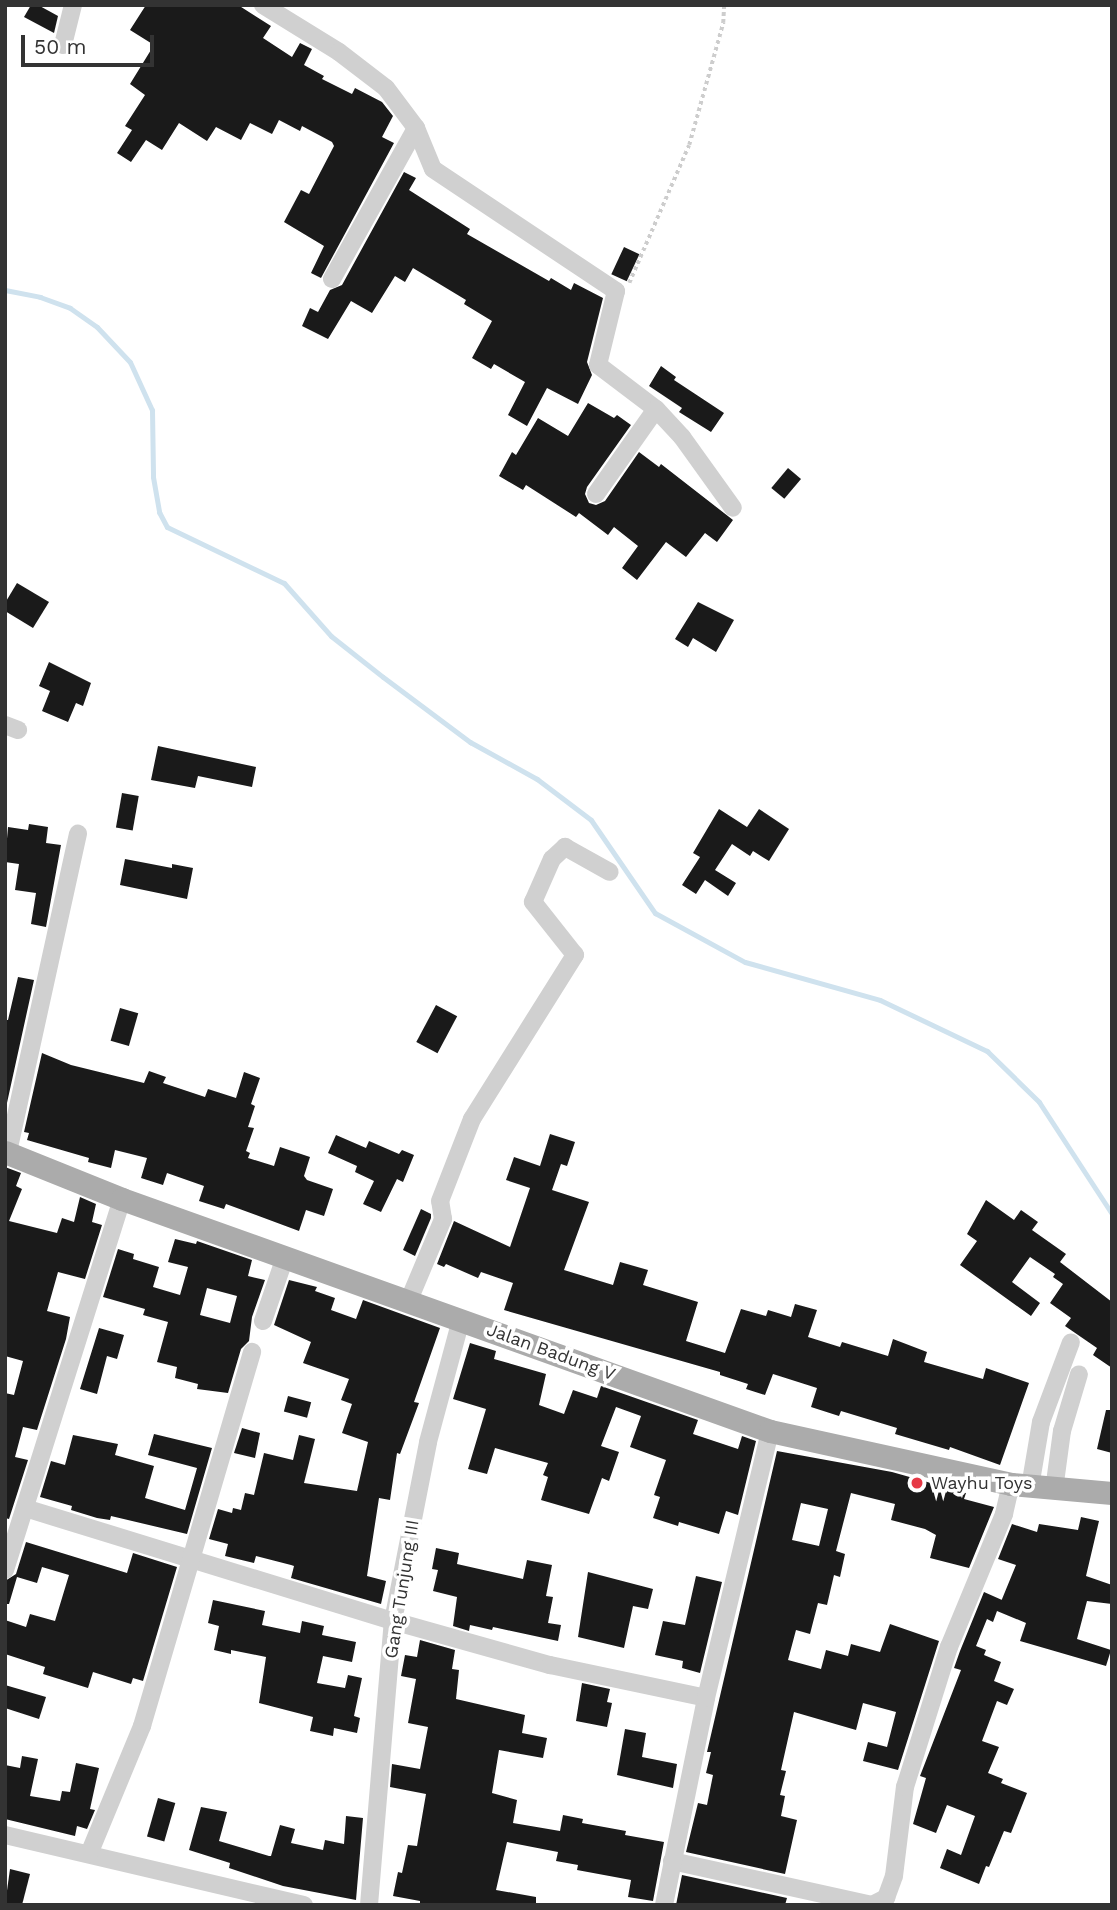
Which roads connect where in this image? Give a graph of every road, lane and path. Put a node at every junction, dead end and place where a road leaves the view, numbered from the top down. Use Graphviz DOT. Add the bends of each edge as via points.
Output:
graph roads {
  1 [pos="73,5"];
  2 [pos="263,5"];
  3 [pos="724,5"];
  4 [pos="63,46"];
  5 [pos="416,128"];
  6 [pos="332,279"];
  7 [pos="616,291"];
  8 [pos="656,409"];
  9 [pos="596,494"];
  10 [pos="733,508"];
  11 [pos="78,834"];
  12 [pos="610,872"];
  13 [pos="7,1152"];
  14 [pos="122,1199"];
  15 [pos="285,1257"];
  16 [pos="409,1300"];
  17 [pos="461,1320"];
  18 [pos="263,1321"];
  19 [pos="1071,1342"];
  20 [pos="252,1352"];
  21 [pos="1079,1374"];
  22 [pos="770,1431"];
  23 [pos="1020,1486"];
  24 [pos="1054,1490"];
  25 [pos="1112,1493"];
  26 [pos="25,1508"];
  27 [pos="194,1559"];
  28 [pos="5,1570"];
  29 [pos="393,1621"];
  30 [pos="706,1698"];
  31 [pos="5,1835"];
  32 [pos="89,1854"];
  33 [pos="672,1861"];
  34 [pos="304,1905"];
  35 [pos="369,1905"];
  36 [pos="664,1905"];
  37 [pos="872,1905"];
  1 -- 4 [label="street"];
  2 -- 5 [label="street" via="339,52 386,88"];
  3 -- 7 [label="path" via="689,145 626,292"];
  5 -- 6 [label="street"];
  5 -- 7 [label="street" via="433,169"];
  7 -- 8 [label="street" via="598,365"];
  8 -- 9 [label="street"];
  8 -- 10 [label="street"];
  11 -- 13 [label="street"];
  12 -- 16 [label="street" via="565,847 552,859 533,902 575,955 472,1119 440,1200 443,1219"];
  13 -- 14 [label="main road, Jalan Badung V"];
  14 -- 15 [label="main road, Jalan Badung V"];
  14 -- 26 [label="street"];
  15 -- 16 [label="main road, Jalan Badung V"];
  15 -- 18 [label="street"];
  16 -- 17 [label="main road, Jalan Badung V"];
  17 -- 22 [label="main road, Jalan Badung V"];
  17 -- 29 [label="street, Gang Tunjung III" via="428,1442"];
  19 -- 23 [label="street"];
  20 -- 27 [label="street"];
  21 -- 24 [label="street" via="1062,1432"];
  22 -- 23 [label="main road, Jalan Badung V"];
  22 -- 30 [label="street"];
  23 -- 24 [label="main road, Jalan Badung V"];
  23 -- 37 [label="street" via="949,1647 905,1787 894,1876 886,1898"];
  24 -- 25 [label="main road, Jalan Badung V"];
  26 -- 27 [label="street"];
  26 -- 28 [label="street"];
  27 -- 29 [label="street"];
  27 -- 32 [label="street" via="142,1726"];
  29 -- 30 [label="street" via="550,1665"];
  29 -- 35 [label="street, Gang Tunjung III"];
  30 -- 33 [label="street"];
  31 -- 32 [label="street"];
  32 -- 34 [label="street"];
  33 -- 36 [label="street"];
  33 -- 37 [label="street"];
}
